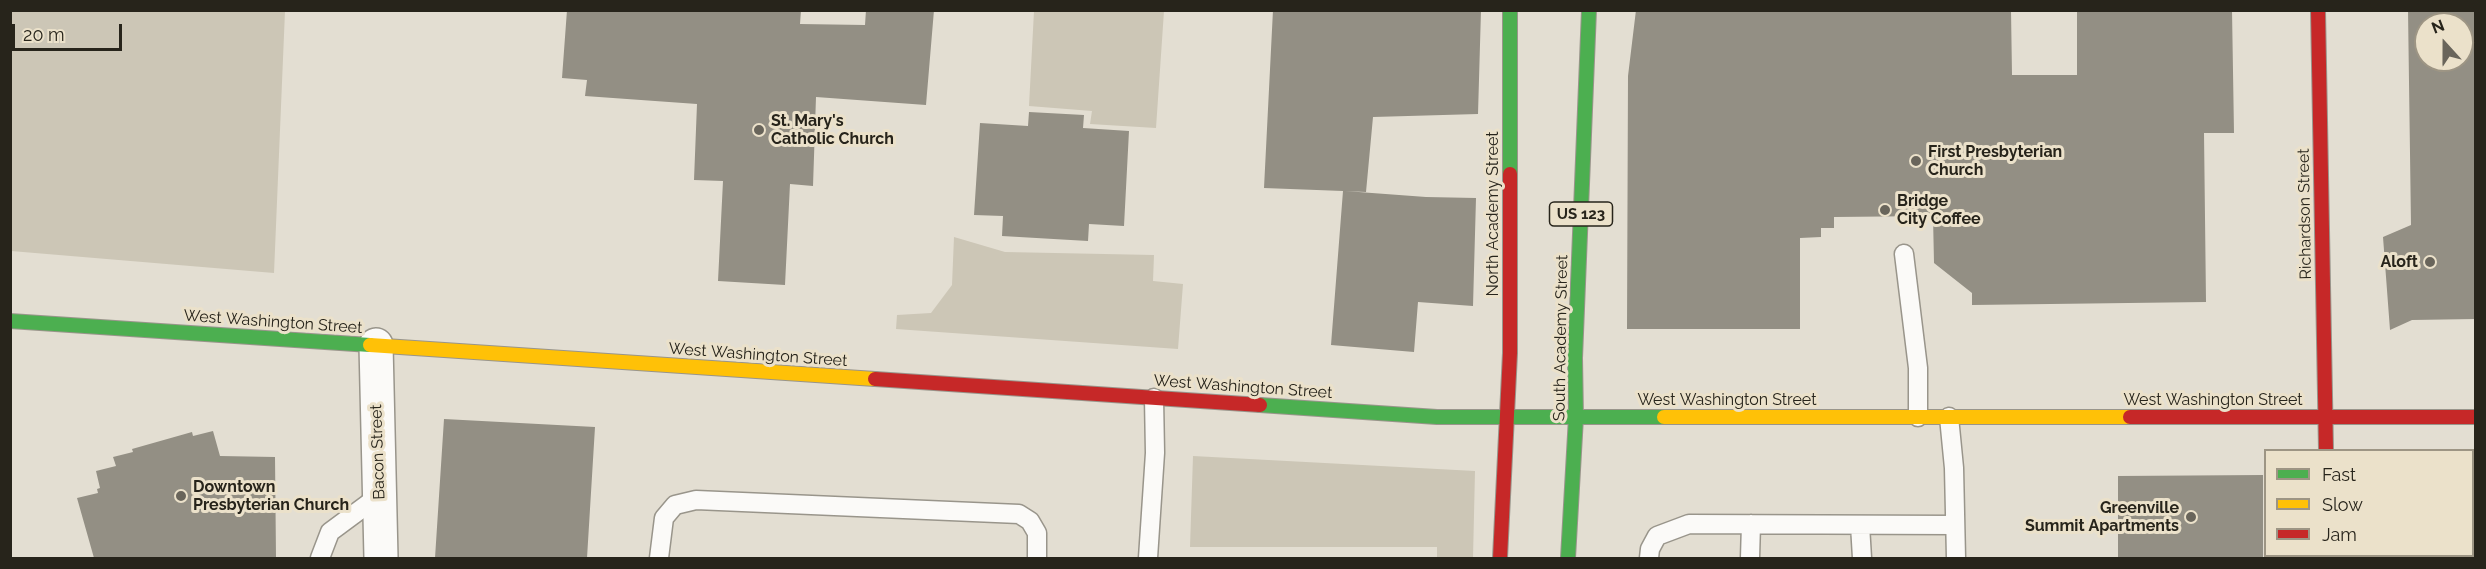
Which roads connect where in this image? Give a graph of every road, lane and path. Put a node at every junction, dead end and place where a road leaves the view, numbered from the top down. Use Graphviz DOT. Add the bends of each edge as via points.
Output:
graph roads {
  1 [pos="1510,10"];
  2 [pos="1589,10"];
  3 [pos="2318,10"];
  4 [pos="1904,254"];
  5 [pos="10,321"];
  6 [pos="376,345"];
  7 [pos="1154,398"];
  8 [pos="2325,416"];
  9 [pos="1507,417"];
  10 [pos="1576,417"];
  11 [pos="1918,417"];
  12 [pos="1949,417"];
  13 [pos="2475,417"];
  14 [pos="2326,449"];
  15 [pos="380,495"];
  16 [pos="1751,524"];
  17 [pos="1860,525"];
  18 [pos="1955,525"];
  19 [pos="320,558"];
  20 [pos="381,558"];
  21 [pos="659,558"];
  22 [pos="1037,558"];
  23 [pos="1148,558"];
  24 [pos="1500,558"];
  25 [pos="1568,558"];
  26 [pos="1649,558"];
  27 [pos="1750,558"];
  28 [pos="1862,558"];
  29 [pos="1956,558"];
  1 -- 9 [label="main road, North Academy Street"];
  2 -- 10 [label="main road, South Academy Street / US 123"];
  3 -- 8 [label="main road, Richardson Street"];
  4 -- 11 [label="lane" via="1917,368"];
  5 -- 6 [label="main road, West Washington Street"];
  6 -- 7 [label="main road, West Washington Street"];
  6 -- 15 [label="street, Bacon Street"];
  7 -- 9 [label="main road, West Washington Street" via="1437,417"];
  7 -- 23 [label="lane" via="1155,453"];
  8 -- 12 [label="main road, West Washington Street"];
  8 -- 13 [label="main road, West Washington Street"];
  8 -- 14 [label="main road, Richardson Street"];
  9 -- 10 [label="main road, West Washington Street"];
  9 -- 24 [label="main road"];
  10 -- 11 [label="main road, West Washington Street"];
  10 -- 25 [label="main road, South Academy Street / US 123"];
  11 -- 12 [label="main road, West Washington Street"];
  12 -- 18 [label="lane"];
  15 -- 19 [label="lane" via="330,532"];
  15 -- 20 [label="street, Bacon Street"];
  16 -- 17 [label="lane"];
  16 -- 26 [label="lane" via="1689,524 1657,536"];
  16 -- 27 [label="lane"];
  17 -- 18 [label="lane"];
  17 -- 28 [label="lane"];
  18 -- 29 [label="lane"];
  21 -- 22 [label="lane" via="664,518 675,505 696,500 1019,514 1030,521 1037,533"];
}
